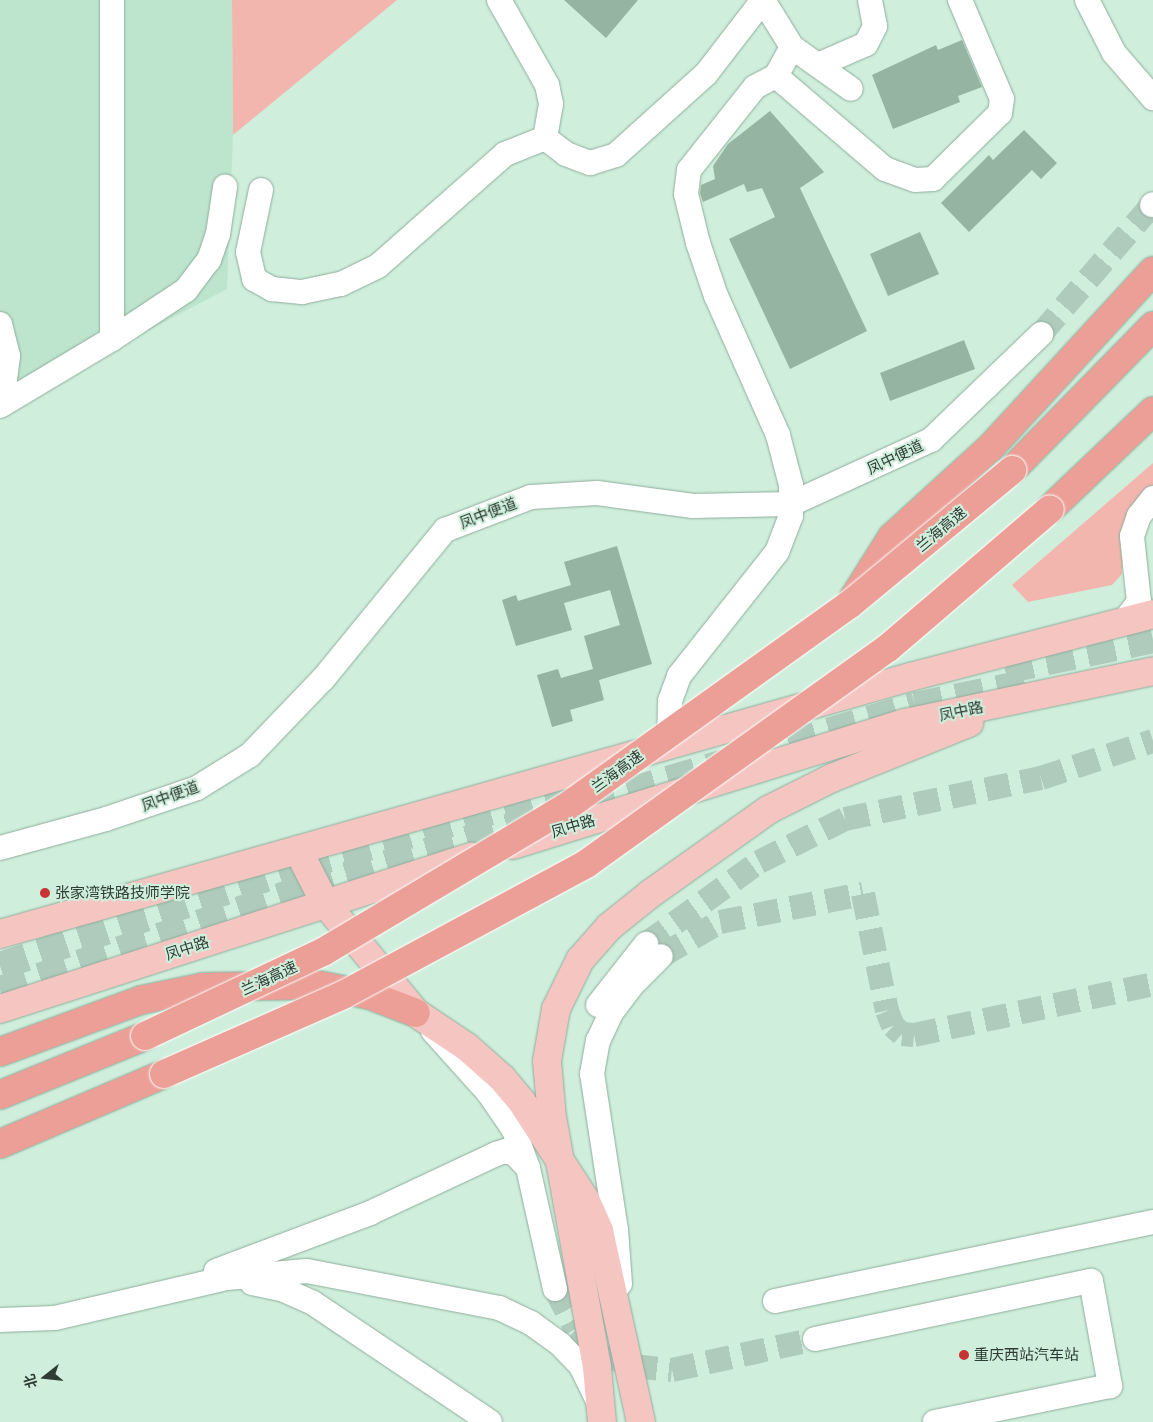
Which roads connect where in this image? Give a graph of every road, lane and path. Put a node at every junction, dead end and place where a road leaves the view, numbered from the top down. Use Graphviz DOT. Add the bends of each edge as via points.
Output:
graph roads {
  1 [pos="112,0"];
  2 [pos="498,0"];
  3 [pos="763,0"];
  4 [pos="870,0"];
  5 [pos="960,0"];
  6 [pos="1087,0"];
  7 [pos="792,47"];
  8 [pos="818,66"];
  9 [pos="776,76"];
  10 [pos="851,89"];
  11 [pos="1153,98"];
  12 [pos="545,138"];
  13 [pos="225,187"];
  14 [pos="261,190"];
  15 [pos="1153,271"];
  16 [pos="0,324"];
  17 [pos="1153,326"];
  18 [pos="1041,334"];
  19 [pos="112,339"];
  20 [pos="0,382"];
  21 [pos="0,406"];
  22 [pos="1152,412"];
  23 [pos="1153,498"];
  24 [pos="791,504"];
  25 [pos="848,605"];
  26 [pos="1153,614"];
  27 [pos="1125,620"];
  28 [pos="1153,671"];
  29 [pos="1041,693"];
  30 [pos="669,745"];
  31 [pos="0,848"];
  32 [pos="298,850"];
  33 [pos="325,903"];
  34 [pos="0,934"];
  35 [pos="653,950"];
  36 [pos="0,1009"];
  37 [pos="416,1013"];
  38 [pos="0,1052"];
  39 [pos="0,1095"];
  40 [pos="0,1144"];
  41 [pos="559,1162"];
  42 [pos="528,1168"];
  43 [pos="1153,1222"];
  44 [pos="227,1278"];
  45 [pos="556,1289"];
  46 [pos="164,1292"];
  47 [pos="775,1301"];
  48 [pos="0,1320"];
  49 [pos="624,1338"];
  50 [pos="815,1339"];
  51 [pos="602,1415"];
  52 [pos="490,1422"];
  53 [pos="641,1422"];
  54 [pos="935,1422"];
  1 -- 19 [label="street"];
  2 -- 12 [label="street" via="547,85 551,104"];
  3 -- 7 [label="street"];
  3 -- 12 [label="street" via="706,74 616,155 590,163 566,154"];
  4 -- 8 [label="street" via="875,26 866,44"];
  5 -- 9 [label="street" via="1002,99 1000,113 933,179 915,180 884,169"];
  6 -- 11 [label="street" via="1114,54"];
  7 -- 8 [label="street"];
  7 -- 9 [label="street"];
  8 -- 10 [label="street"];
  9 -- 24 [label="street" via="755,87 689,170 686,194 716,296 778,435 790,485"];
  12 -- 14 [label="street" via="505,154 378,266 342,284 302,292 272,288 254,279 248,252"];
  13 -- 19 [label="street" via="218,234 209,260 186,290"];
  15 -- 25 [label="highway" via="991,447 892,537"];
  16 -- 20 [label="street" via="8,356 4,379"];
  17 -- 25 [label="highway, 兰海高速, bridge" via="1012,470"];
  18 -- 24 [label="street, 凤中便道" via="931,440"];
  19 -- 21 [label="street"];
  22 -- 40 [label="highway, bridge" via="1050,509 888,648 586,864 343,995"];
  23 -- 27 [label="street" via="1138,516 1132,536 1139,602"];
  24 -- 30 [label="street" via="777,552 680,676 670,701"];
  24 -- 31 [label="street, 凤中便道" via="692,506 596,493 530,497 445,530 324,679 250,755 197,788 106,819"];
  25 -- 39 [label="highway, 兰海高速, bridge" via="565,808 323,952 146,1036"];
  26 -- 27 [label="main road"];
  27 -- 30 [label="main road"];
  28 -- 29 [label="main road, 凤中路"];
  29 -- 33 [label="main road, 凤中路" via="905,723"];
  29 -- 41 [label="main road" via="832,778 768,810 609,927 580,960 556,1008 547,1061"];
  30 -- 32 [label="main road"];
  32 -- 33 [label="main road"];
  32 -- 34 [label="main road"];
  33 -- 36 [label="main road, 凤中路"];
  33 -- 37 [label="main road"];
  35 -- 49 [label="street" via="596,1007 582,1040 577,1074 583,1113 610,1188"];
  37 -- 38 [label="highway" via="369,995 318,985 203,987 141,1000"];
  37 -- 41 [label="main road" via="467,1047 502,1078 522,1102"];
  37 -- 42 [label="street" via="504,1113"];
  41 -- 49 [label="main road" via="585,1199 600,1231"];
  41 -- 51 [label="main road" via="597,1367"];
  42 -- 45 [label="street"];
  42 -- 46 [label="street" via="515,1154 506,1151 496,1154 370,1213"];
  43 -- 47 [label="street"];
  44 -- 46 [label="street"];
  44 -- 51 [label="street" via="307,1271 499,1308 531,1323 560,1344 581,1366"];
  44 -- 52 [label="street" via="284,1290 313,1303"];
  46 -- 48 [label="street" via="55,1318"];
  49 -- 53 [label="main road"];
  50 -- 54 [label="street" via="1091,1281 1110,1386"];
}
